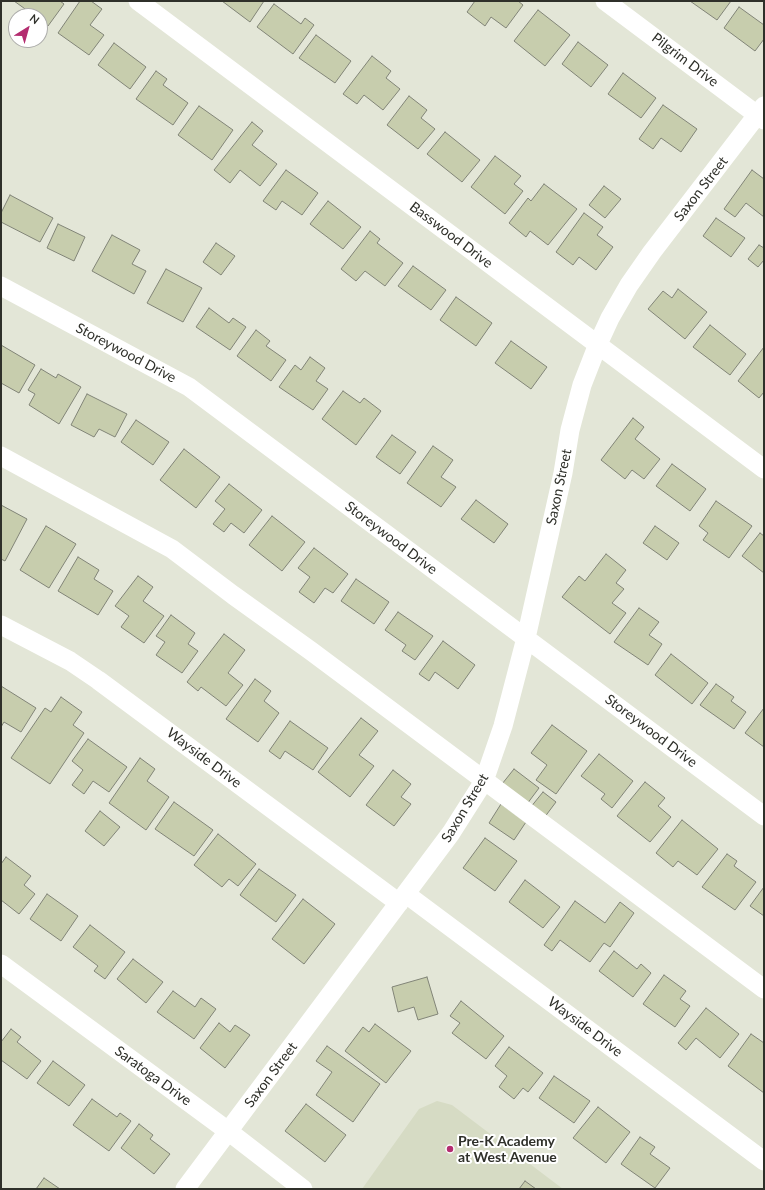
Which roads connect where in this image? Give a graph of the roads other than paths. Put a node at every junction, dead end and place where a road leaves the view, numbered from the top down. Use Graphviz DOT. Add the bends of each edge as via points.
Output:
graph roads {
  1 [pos="138,1"];
  2 [pos="605,1"];
  3 [pos="762,114"];
  4 [pos="1,286"];
  5 [pos="598,344"];
  6 [pos="1,456"];
  7 [pos="764,468"];
  8 [pos="1,625"];
  9 [pos="526,638"];
  10 [pos="484,780"];
  11 [pos="764,816"];
  12 [pos="403,898"];
  13 [pos="1,964"];
  14 [pos="764,988"];
  15 [pos="228,1131"];
  16 [pos="764,1161"];
  17 [pos="185,1189"];
  18 [pos="303,1189"];
  1 -- 5 [label="street, Basswood Drive"];
  2 -- 3 [label="street, Pilgrim Drive"];
  3 -- 5 [label="street, Saxon Street" via="652,252 610,318"];
  4 -- 9 [label="street, Storeywood Drive" via="189,387"];
  5 -- 7 [label="street, Basswood Drive"];
  5 -- 9 [label="street, Saxon Street" via="582,385 570,430 563,473"];
  6 -- 10 [label="street" via="172,549"];
  8 -- 12 [label="street, Wayside Drive" via="70,661 98,680"];
  9 -- 10 [label="street, Saxon Street" via="503,726"];
  9 -- 11 [label="street, Storeywood Drive"];
  10 -- 12 [label="street, Saxon Street" via="452,833"];
  10 -- 14 [label="street"];
  12 -- 15 [label="street, Saxon Street"];
  12 -- 16 [label="street, Wayside Drive"];
  13 -- 15 [label="street, Saratoga Drive"];
  15 -- 17 [label="street, Saxon Street"];
  15 -- 18 [label="street, Saratoga Drive"];
}
